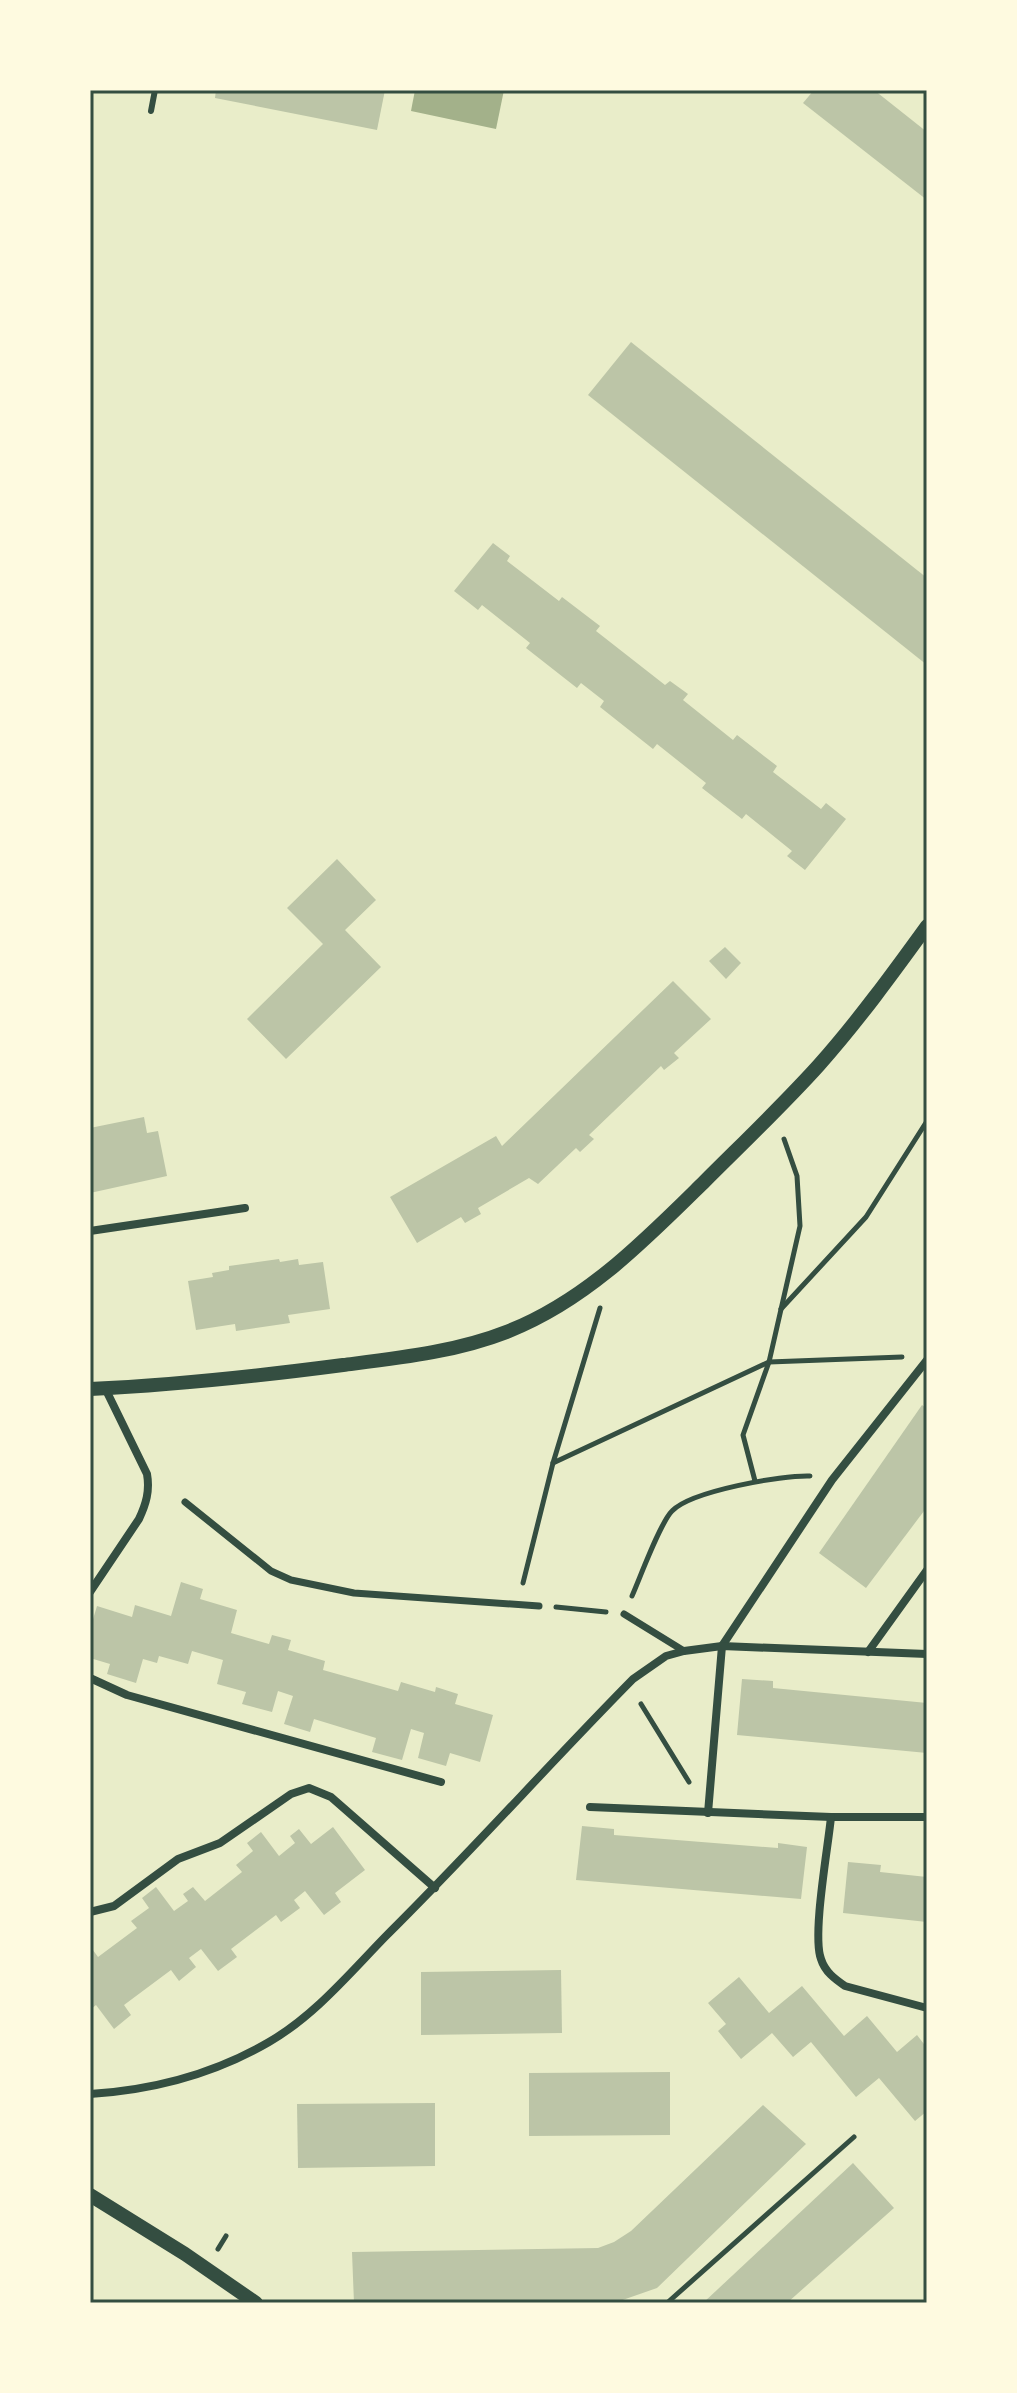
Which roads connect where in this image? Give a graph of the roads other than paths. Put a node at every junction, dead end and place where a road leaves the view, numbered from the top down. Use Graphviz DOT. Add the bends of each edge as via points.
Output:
graph roads {
  1 [pos="155,90"];
  2 [pos="151,111"];
  3 [pos="927,926"];
  4 [pos="245,1208"];
  5 [pos="90,1231"];
  6 [pos="927,1360"];
  7 [pos="98,1388"];
  8 [pos="185,1502"];
  9 [pos="927,1570"];
  10 [pos="90,1592"];
  11 [pos="539,1606"];
  12 [pos="624,1614"];
  13 [pos="722,1646"];
  14 [pos="684,1651"];
  15 [pos="868,1652"];
  16 [pos="927,1654"];
  17 [pos="90,1678"];
  18 [pos="441,1782"];
  19 [pos="590,1807"];
  20 [pos="708,1813"];
  21 [pos="831,1817"];
  22 [pos="927,1817"];
  23 [pos="435,1888"];
  24 [pos="90,1912"];
  25 [pos="927,2008"];
  26 [pos="90,2094"];
  27 [pos="90,2195"];
  28 [pos="256,2303"];
  1 -- 2 [label="lane"];
  3 -- 7 [label="street" via="790,1096 614,1267 554,1309 508,1332 438,1352 238,1378"];
  4 -- 5 [label="street"];
  6 -- 13 [label="street" via="832,1480"];
  7 -- 10 [label="street" via="147,1474 148,1485 139,1519"];
  8 -- 11 [label="street" via="271,1571 291,1580 354,1593"];
  9 -- 15 [label="street"];
  12 -- 14 [label="street"];
  13 -- 14 [label="street"];
  13 -- 15 [label="street"];
  13 -- 20 [label="street"];
  14 -- 23 [label="street" via="654,1662 633,1679"];
  15 -- 16 [label="street"];
  17 -- 18 [label="street" via="127,1695"];
  19 -- 20 [label="street"];
  20 -- 21 [label="street"];
  21 -- 22 [label="street"];
  21 -- 25 [label="street" via="818,1940 821,1961 845,1986"];
  23 -- 24 [label="street" via="331,1797 309,1788 291,1794 220,1843 178,1859 114,1906"];
  23 -- 26 [label="street" via="316,2007 270,2042 195,2075"];
  27 -- 28 [label="street"];
}
